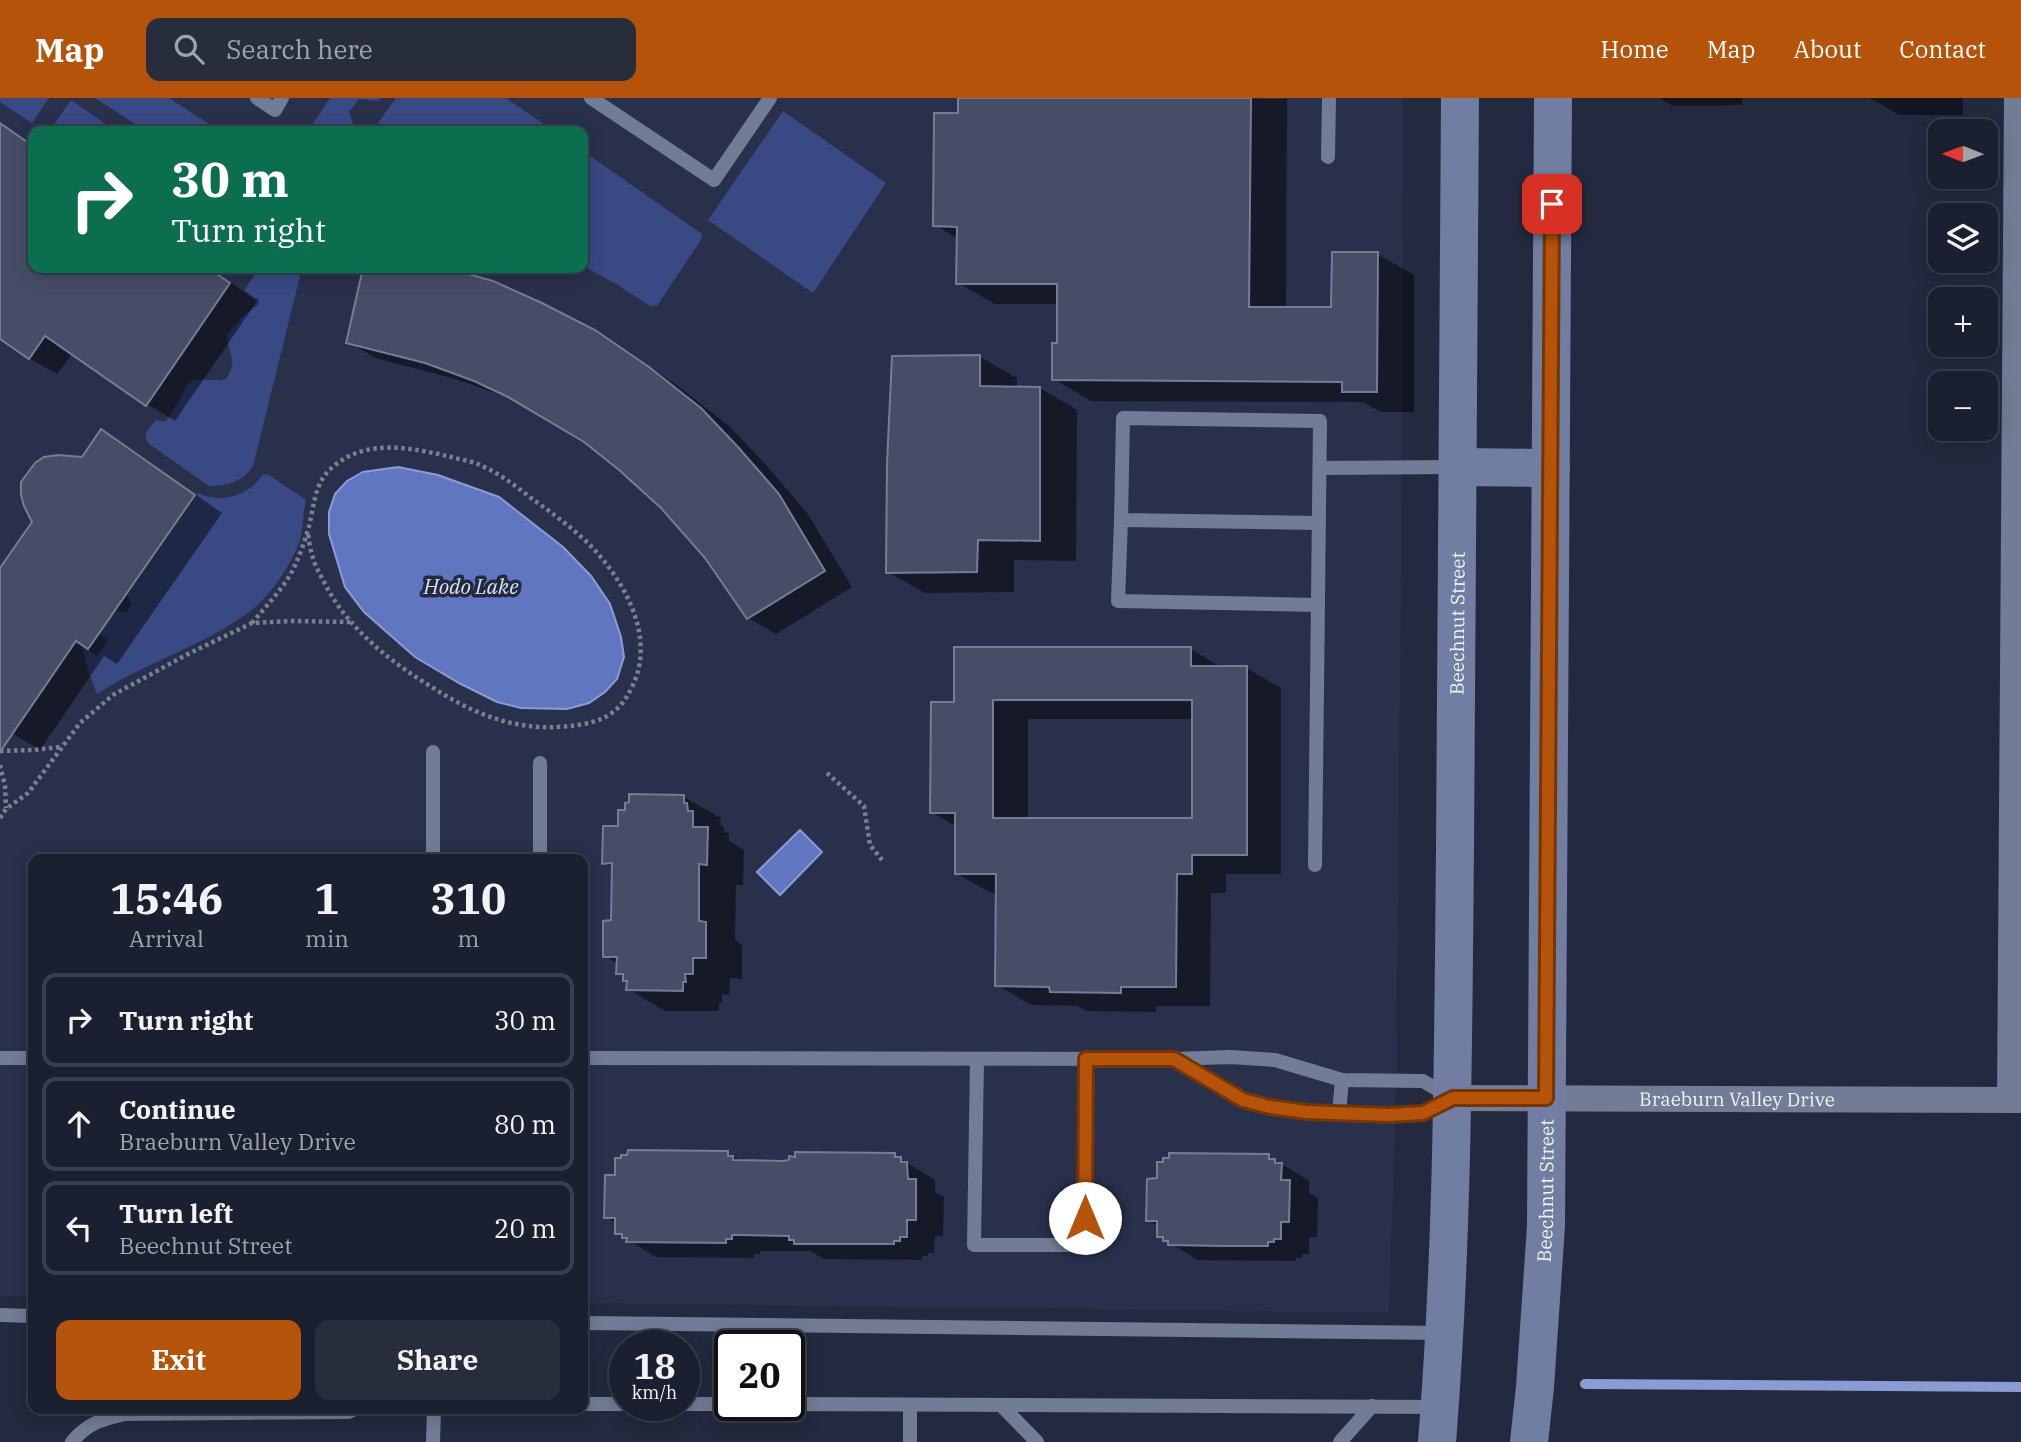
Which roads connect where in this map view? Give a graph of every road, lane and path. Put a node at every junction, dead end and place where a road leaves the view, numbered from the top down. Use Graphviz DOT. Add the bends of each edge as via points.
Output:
graph roads {
  1 [pos="257,98"];
  2 [pos="282,98"];
  3 [pos="591,98"];
  4 [pos="770,98"];
  5 [pos="1329,98"];
  6 [pos="1460,98"];
  7 [pos="1553,98"];
  8 [pos="2017,98"];
  9 [pos="1328,157"];
  10 [pos="1459,467"];
  11 [pos="1320,468"];
  12 [pos="1551,468"];
  13 [pos="1121,520"];
  14 [pos="1319,523"];
  15 [pos="308,532"];
  16 [pos="1318,605"];
  17 [pos="351,622"];
  18 [pos="252,623"];
  19 [pos="61,747"];
  20 [pos="0,751"];
  21 [pos="433,752"];
  22 [pos="540,763"];
  23 [pos="0,765"];
  24 [pos="827,773"];
  25 [pos="6,809"];
  26 [pos="0,818"];
  27 [pos="433,854"];
  28 [pos="540,854"];
  29 [pos="882,860"];
  30 [pos="1315,865"];
  31 [pos="0,1058"];
  32 [pos="28,1058"];
  33 [pos="588,1058"];
  34 [pos="977,1059"];
  35 [pos="1086,1059"];
  36 [pos="1174,1059"];
  37 [pos="1342,1080"];
  38 [pos="1453,1098"];
  39 [pos="1546,1098"];
  40 [pos="2016,1100"];
  41 [pos="1339,1114"];
  42 [pos="0,1315"];
  43 [pos="28,1316"];
  44 [pos="588,1323"];
  45 [pos="1445,1334"];
  46 [pos="588,1404"];
  47 [pos="609,1404"];
  48 [pos="805,1404"];
  49 [pos="910,1405"];
  50 [pos="1001,1405"];
  51 [pos="1372,1406"];
  52 [pos="125,1414"];
  53 [pos="434,1414"];
  54 [pos="1438,1424"];
  55 [pos="72,1442"];
  56 [pos="433,1442"];
  57 [pos="910,1442"];
  58 [pos="1037,1442"];
  59 [pos="1340,1442"];
  60 [pos="1529,1442"];
  1 -- 2 [label="lane" via="275,110"];
  3 -- 4 [label="lane" via="713,180"];
  5 -- 9 [label="lane"];
  6 -- 10 [label="main road, Beechnut Street"];
  7 -- 12 [label="main road, Beechnut Street"];
  8 -- 40 [label="street"];
  10 -- 11 [label="lane"];
  10 -- 12 [label="main road"];
  10 -- 38 [label="main road, Beechnut Street"];
  11 -- 13 [label="lane" via="1320,421 1123,418"];
  11 -- 14 [label="lane"];
  12 -- 39 [label="main road, Beechnut Street"];
  13 -- 14 [label="lane"];
  13 -- 16 [label="lane" via="1118,601"];
  14 -- 16 [label="lane"];
  15 -- 17 [label="path" via="319,573"];
  15 -- 17 [label="path" via="322,478 334,465 360,451 415,448 481,465 567,524 611,571 630,603 640,635 638,676 629,694 606,718 564,727 518,725 471,710 436,690 392,660"];
  15 -- 18 [label="path" via="295,566"];
  16 -- 30 [label="lane"];
  17 -- 18 [label="path"];
  18 -- 19 [label="path" via="113,695 80,723"];
  19 -- 20 [label="path"];
  19 -- 25 [label="path" via="27,793"];
  21 -- 27 [label="lane"];
  22 -- 28 [label="lane"];
  23 -- 25 [label="path"];
  24 -- 29 [label="path" via="864,806 870,845"];
  25 -- 26 [label="path"];
  31 -- 32 [label="lane"];
  33 -- 34 [label="lane"];
  34 -- 35 [label="lane"];
  34 -- 35 [label="lane" via="974,1245 1085,1245"];
  35 -- 36 [label="lane"];
  36 -- 37 [label="lane" via="1230,1056 1275,1060"];
  36 -- 41 [label="lane" via="1243,1100"];
  37 -- 38 [label="lane" via="1423,1082"];
  37 -- 41 [label="lane"];
  38 -- 39 [label="street, Braeburn Valley Drive"];
  38 -- 41 [label="lane" via="1423,1113"];
  38 -- 45 [label="main road, Beechnut Street"];
  39 -- 40 [label="street, Braeburn Valley Drive"];
  39 -- 60 [label="main road, Beechnut Street" via="1546,1226"];
  42 -- 43 [label="lane"];
  44 -- 45 [label="lane"];
  45 -- 54 [label="main road, Beechnut Street"];
  46 -- 47 [label="lane"];
  48 -- 49 [label="lane"];
  49 -- 50 [label="lane"];
  49 -- 57 [label="lane"];
  50 -- 51 [label="lane"];
  50 -- 58 [label="lane"];
  51 -- 54 [label="lane"];
  51 -- 59 [label="lane"];
  52 -- 55 [label="lane" via="100,1419"];
  53 -- 56 [label="lane"];
}
